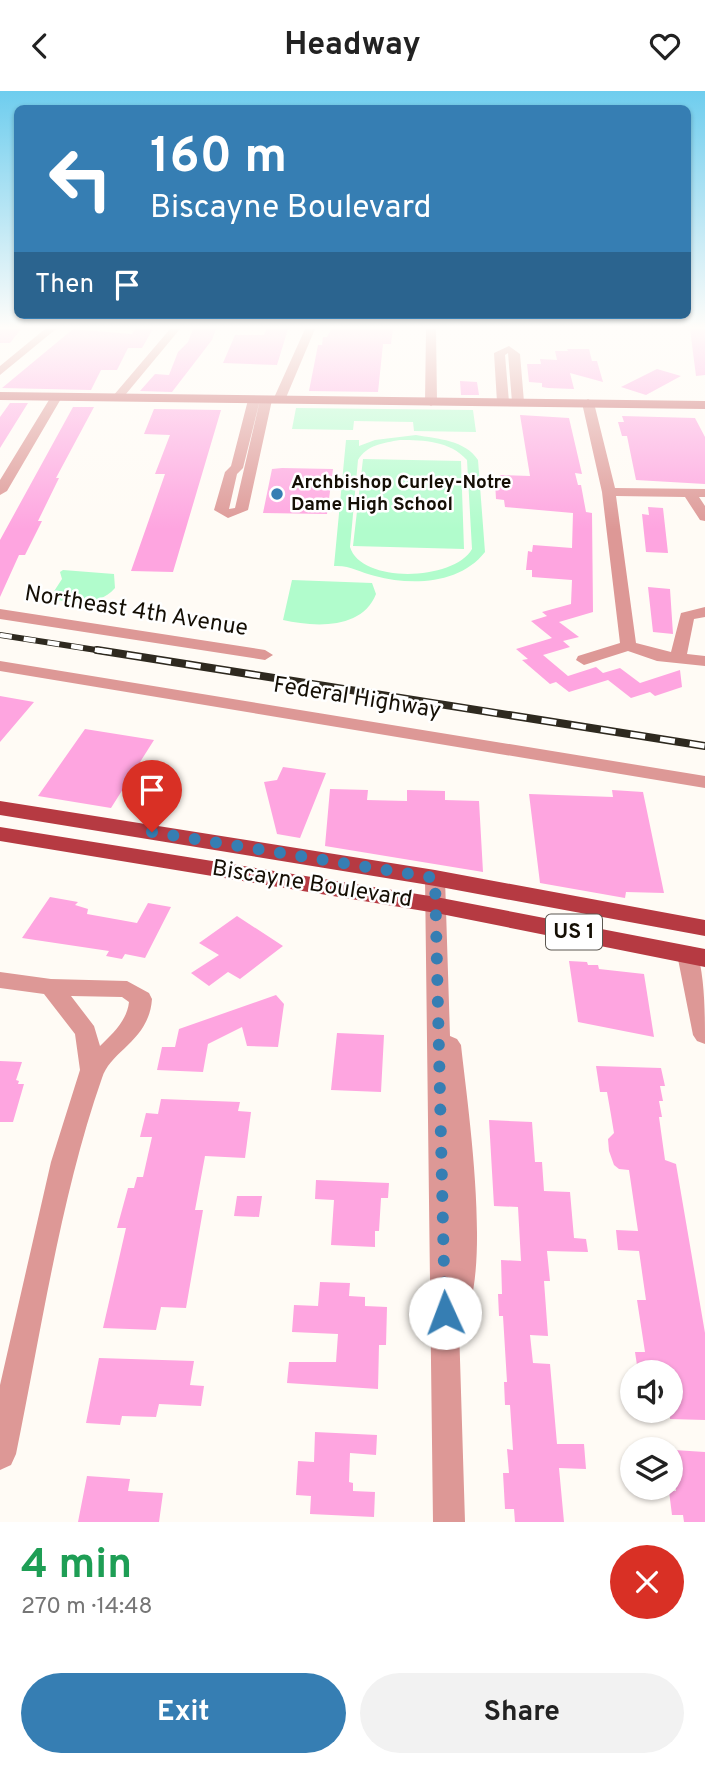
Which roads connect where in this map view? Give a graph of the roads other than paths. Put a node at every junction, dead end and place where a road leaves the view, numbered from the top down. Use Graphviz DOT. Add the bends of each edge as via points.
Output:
graph roads {
  1 [pos="0,396"];
  2 [pos="269,396"];
  3 [pos="431,396"];
  4 [pos="502,396"];
  5 [pos="517,396"];
  6 [pos="56,397"];
  7 [pos="117,398"];
  8 [pos="266,400"];
  9 [pos="431,402"];
  10 [pos="503,402"];
  11 [pos="518,403"];
  12 [pos="588,403"];
  13 [pos="705,405"];
  14 [pos="0,491"];
  15 [pos="609,492"];
  16 [pos="689,492"];
  17 [pos="705,493"];
  18 [pos="705,517"];
  19 [pos="705,612"];
  20 [pos="0,614"];
  21 [pos="628,646"];
  22 [pos="265,655"];
  23 [pos="678,657"];
  24 [pos="583,660"];
  25 [pos="705,661"];
  26 [pos="0,666"];
  27 [pos="705,782"];
  28 [pos="0,808"];
  29 [pos="0,834"];
  30 [pos="435,878"];
  31 [pos="439,906"];
  32 [pos="705,929"];
  33 [pos="696,956"];
  34 [pos="0,979"];
  35 [pos="51,987"];
  36 [pos="705,1035"];
  37 [pos="92,1070"];
  38 [pos="0,1454"];
  39 [pos="449,1522"];
  1 -- 6 [label="main road"];
  2 -- 8 [label="street"];
  3 -- 9 [label="street"];
  4 -- 10 [label="street"];
  5 -- 11 [label="street"];
  6 -- 7 [label="main road"];
  6 -- 14 [label="street"];
  7 -- 8 [label="main road"];
  8 -- 8 [label="street" via="237,468 231,472 221,510 228,514 241,510"];
  8 -- 9 [label="main road"];
  9 -- 10 [label="main road"];
  10 -- 11 [label="main road"];
  11 -- 12 [label="main road"];
  12 -- 13 [label="main road"];
  12 -- 15 [label="street"];
  15 -- 16 [label="street"];
  15 -- 21 [label="street"];
  16 -- 17 [label="street"];
  16 -- 18 [label="street"];
  19 -- 23 [label="street" via="687,616"];
  20 -- 22 [label="street, Northeast 4th Avenue"];
  21 -- 23 [label="street" via="657,656"];
  21 -- 24 [label="street"];
  23 -- 25 [label="street"];
  26 -- 27 [label="street, Federal Highway"];
  28 -- 30 [label="main road, Biscayne Boulevard / US 1"];
  29 -- 31 [label="main road, Biscayne Boulevard / US 1"];
  30 -- 31 [label="street"];
  30 -- 32 [label="main road, Biscayne Boulevard / US 1"];
  31 -- 33 [label="main road, Biscayne Boulevard / US 1"];
  31 -- 39 [label="street" via="460,1162 463,1272 445,1339"];
  33 -- 36 [label="street"];
  34 -- 35 [label="street"];
  35 -- 37 [label="street" via="86,1032"];
  35 -- 37 [label="street" via="127,989 141,999 142,1010 135,1022"];
  37 -- 38 [label="street" via="64,1162"];
}
